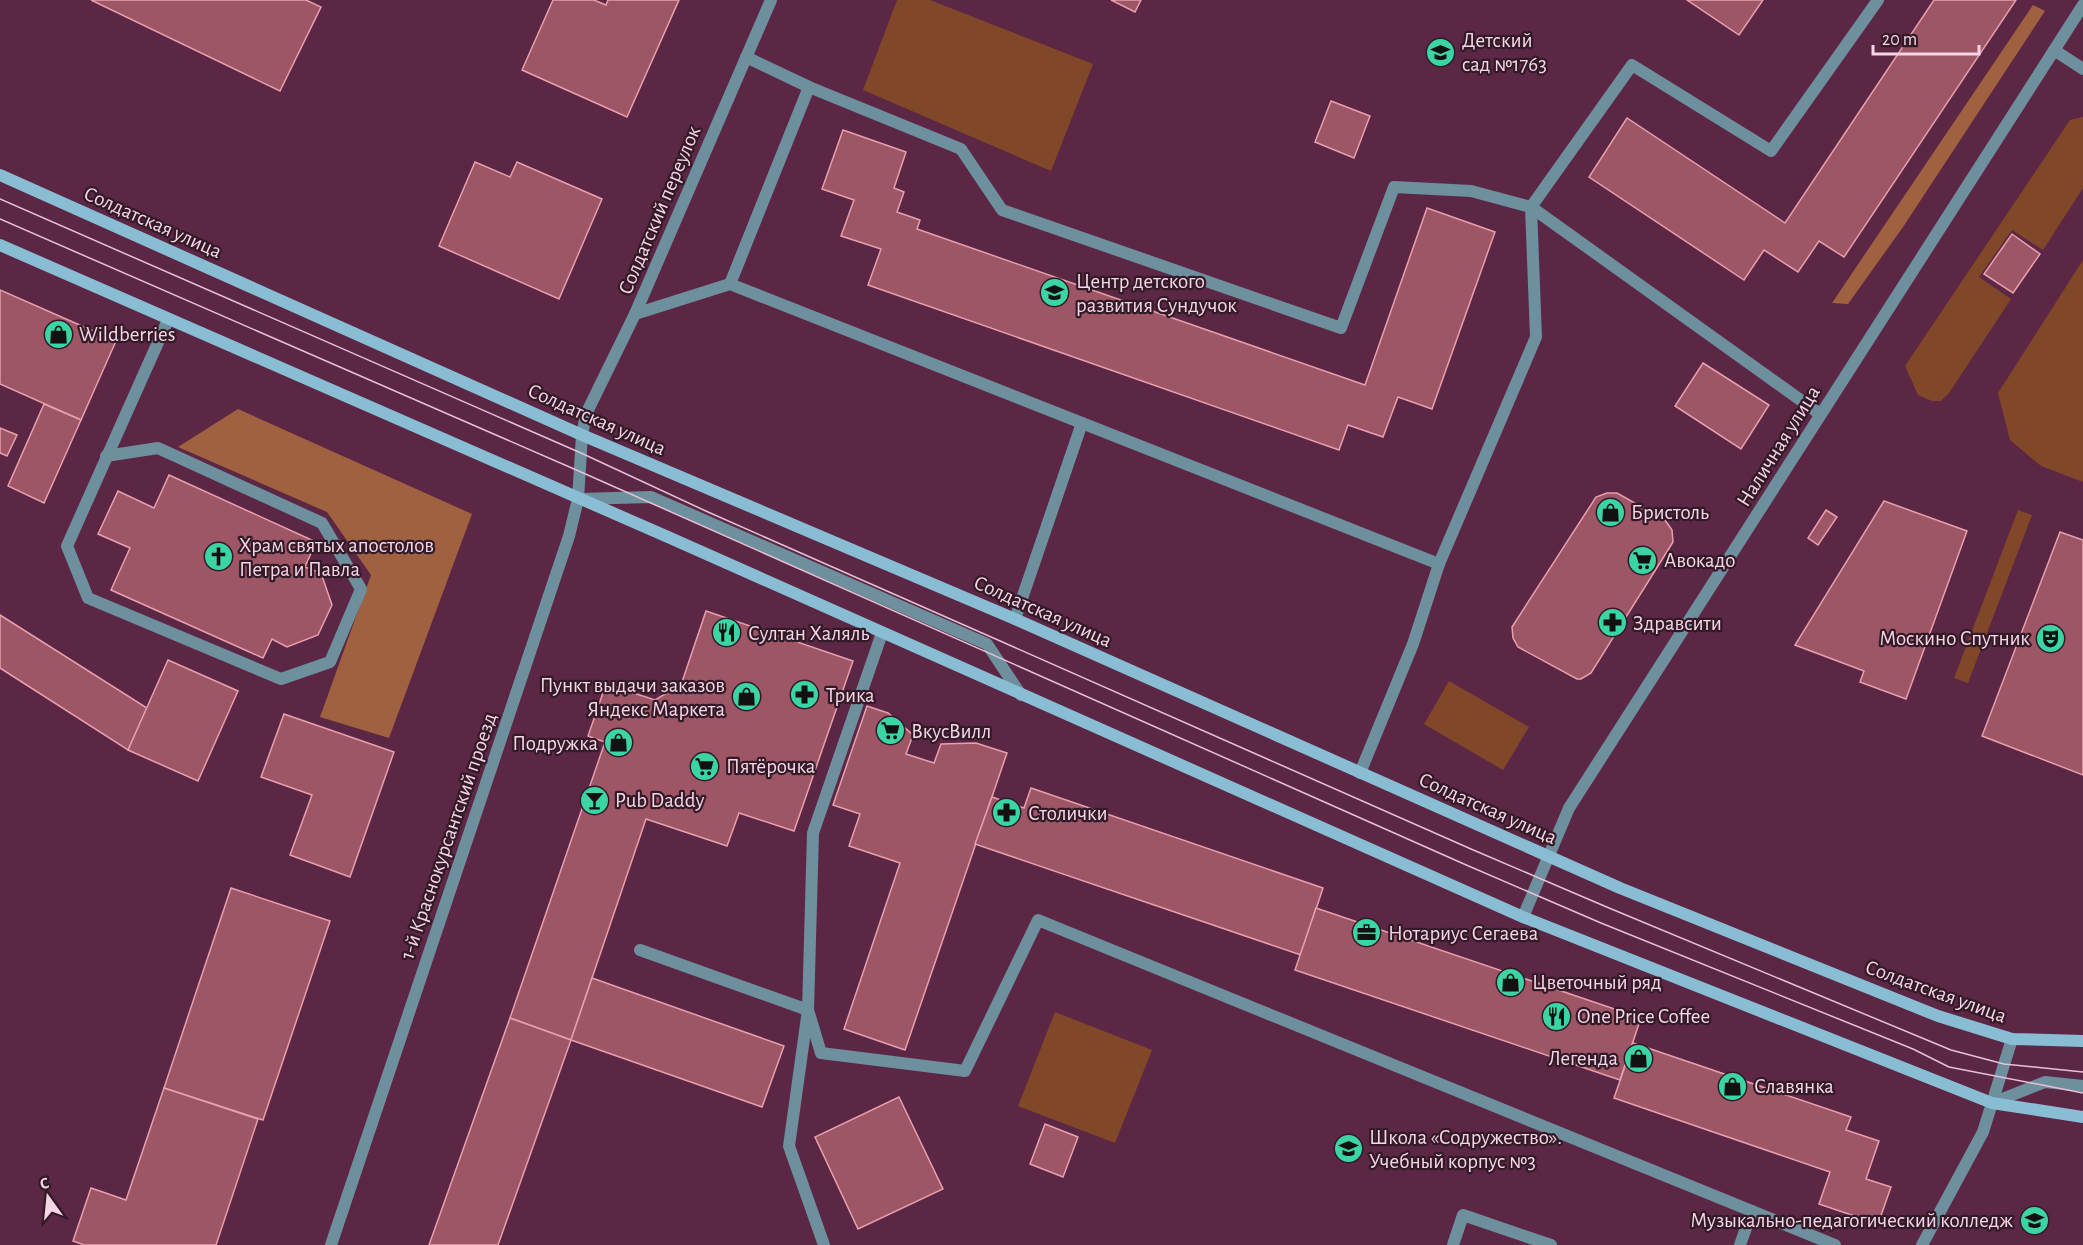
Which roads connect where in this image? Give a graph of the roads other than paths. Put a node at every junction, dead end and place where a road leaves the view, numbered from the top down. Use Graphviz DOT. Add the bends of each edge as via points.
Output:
graph roads {
  1 [pos="771,0"];
  2 [pos="1878,0"];
  3 [pos="2083,5"];
  4 [pos="2054,50"];
  5 [pos="746,57"];
  6 [pos="2083,69"];
  7 [pos="809,87"];
  8 [pos="0,175"];
  9 [pos="1531,207"];
  10 [pos="0,246"];
  11 [pos="730,284"];
  12 [pos="635,314"];
  13 [pos="168,320"];
  14 [pos="1820,414"];
  15 [pos="1082,423"];
  16 [pos="582,435"];
  17 [pos="106,456"];
  18 [pos="578,500"];
  19 [pos="1440,564"];
  20 [pos="1015,619"];
  21 [pos="882,633"];
  22 [pos="1021,695"];
  23 [pos="1360,773"];
  24 [pos="1548,856"];
  25 [pos="1523,917"];
  26 [pos="640,950"];
  27 [pos="808,1010"];
  28 [pos="2012,1039"];
  29 [pos="2083,1041"];
  30 [pos="2083,1086"];
  31 [pos="1992,1103"];
  32 [pos="2083,1117"];
  33 [pos="1752,1211"];
  34 [pos="331,1245"];
  35 [pos="824,1245"];
  36 [pos="1453,1245"];
  37 [pos="1551,1245"];
  38 [pos="1740,1245"];
  39 [pos="1835,1245"];
  40 [pos="1922,1245"];
  1 -- 5 [label="street, Солдатский переулок"];
  2 -- 9 [label="street" via="1771,151 1632,65"];
  3 -- 4 [label="street, Наличная улица"];
  4 -- 6 [label="street"];
  4 -- 14 [label="street, Наличная улица"];
  5 -- 7 [label="street"];
  5 -- 12 [label="street, Солдатский переулок"];
  7 -- 9 [label="street" via="961,149 1002,210 1341,328 1394,187 1471,191"];
  7 -- 11 [label="street"];
  8 -- 16 [label="main road, Солдатская улица"];
  9 -- 14 [label="street"];
  9 -- 19 [label="street" via="1536,337"];
  10 -- 13 [label="main road"];
  11 -- 12 [label="street"];
  11 -- 15 [label="street"];
  12 -- 16 [label="street, Солдатский переулок" via="586,414"];
  13 -- 17 [label="street"];
  13 -- 18 [label="main road"];
  14 -- 24 [label="street, Наличная улица" via="1569,808"];
  15 -- 19 [label="street"];
  15 -- 20 [label="street"];
  16 -- 18 [label="street, 1-й Краснокурсантский проезд"];
  16 -- 20 [label="main road, Солдатская улица"];
  17 -- 17 [label="street" via="67,546 88,598 280,679 330,662 361,589 322,523 158,448"];
  18 -- 21 [label="main road"];
  18 -- 22 [label="street" via="651,497 987,644"];
  18 -- 34 [label="street, 1-й Краснокурсантский проезд"];
  19 -- 23 [label="street" via="1413,644"];
  20 -- 23 [label="main road, Солдатская улица"];
  21 -- 22 [label="main road"];
  21 -- 27 [label="street" via="813,833"];
  22 -- 25 [label="main road"];
  23 -- 24 [label="main road, Солдатская улица"];
  24 -- 25 [label="street, Наличная улица"];
  24 -- 28 [label="main road, Солдатская улица" via="1938,1016"];
  25 -- 31 [label="main road"];
  26 -- 27 [label="street"];
  27 -- 33 [label="street" via="821,1053 965,1071 1038,920"];
  27 -- 35 [label="street" via="789,1146"];
  28 -- 29 [label="main road, Солдатская улица"];
  28 -- 31 [label="street"];
  30 -- 31 [label="street" via="2045,1082"];
  31 -- 32 [label="main road"];
  31 -- 40 [label="street" via="1983,1132"];
  33 -- 38 [label="street"];
  33 -- 39 [label="street"];
  36 -- 37 [label="street" via="1463,1215"];
}
